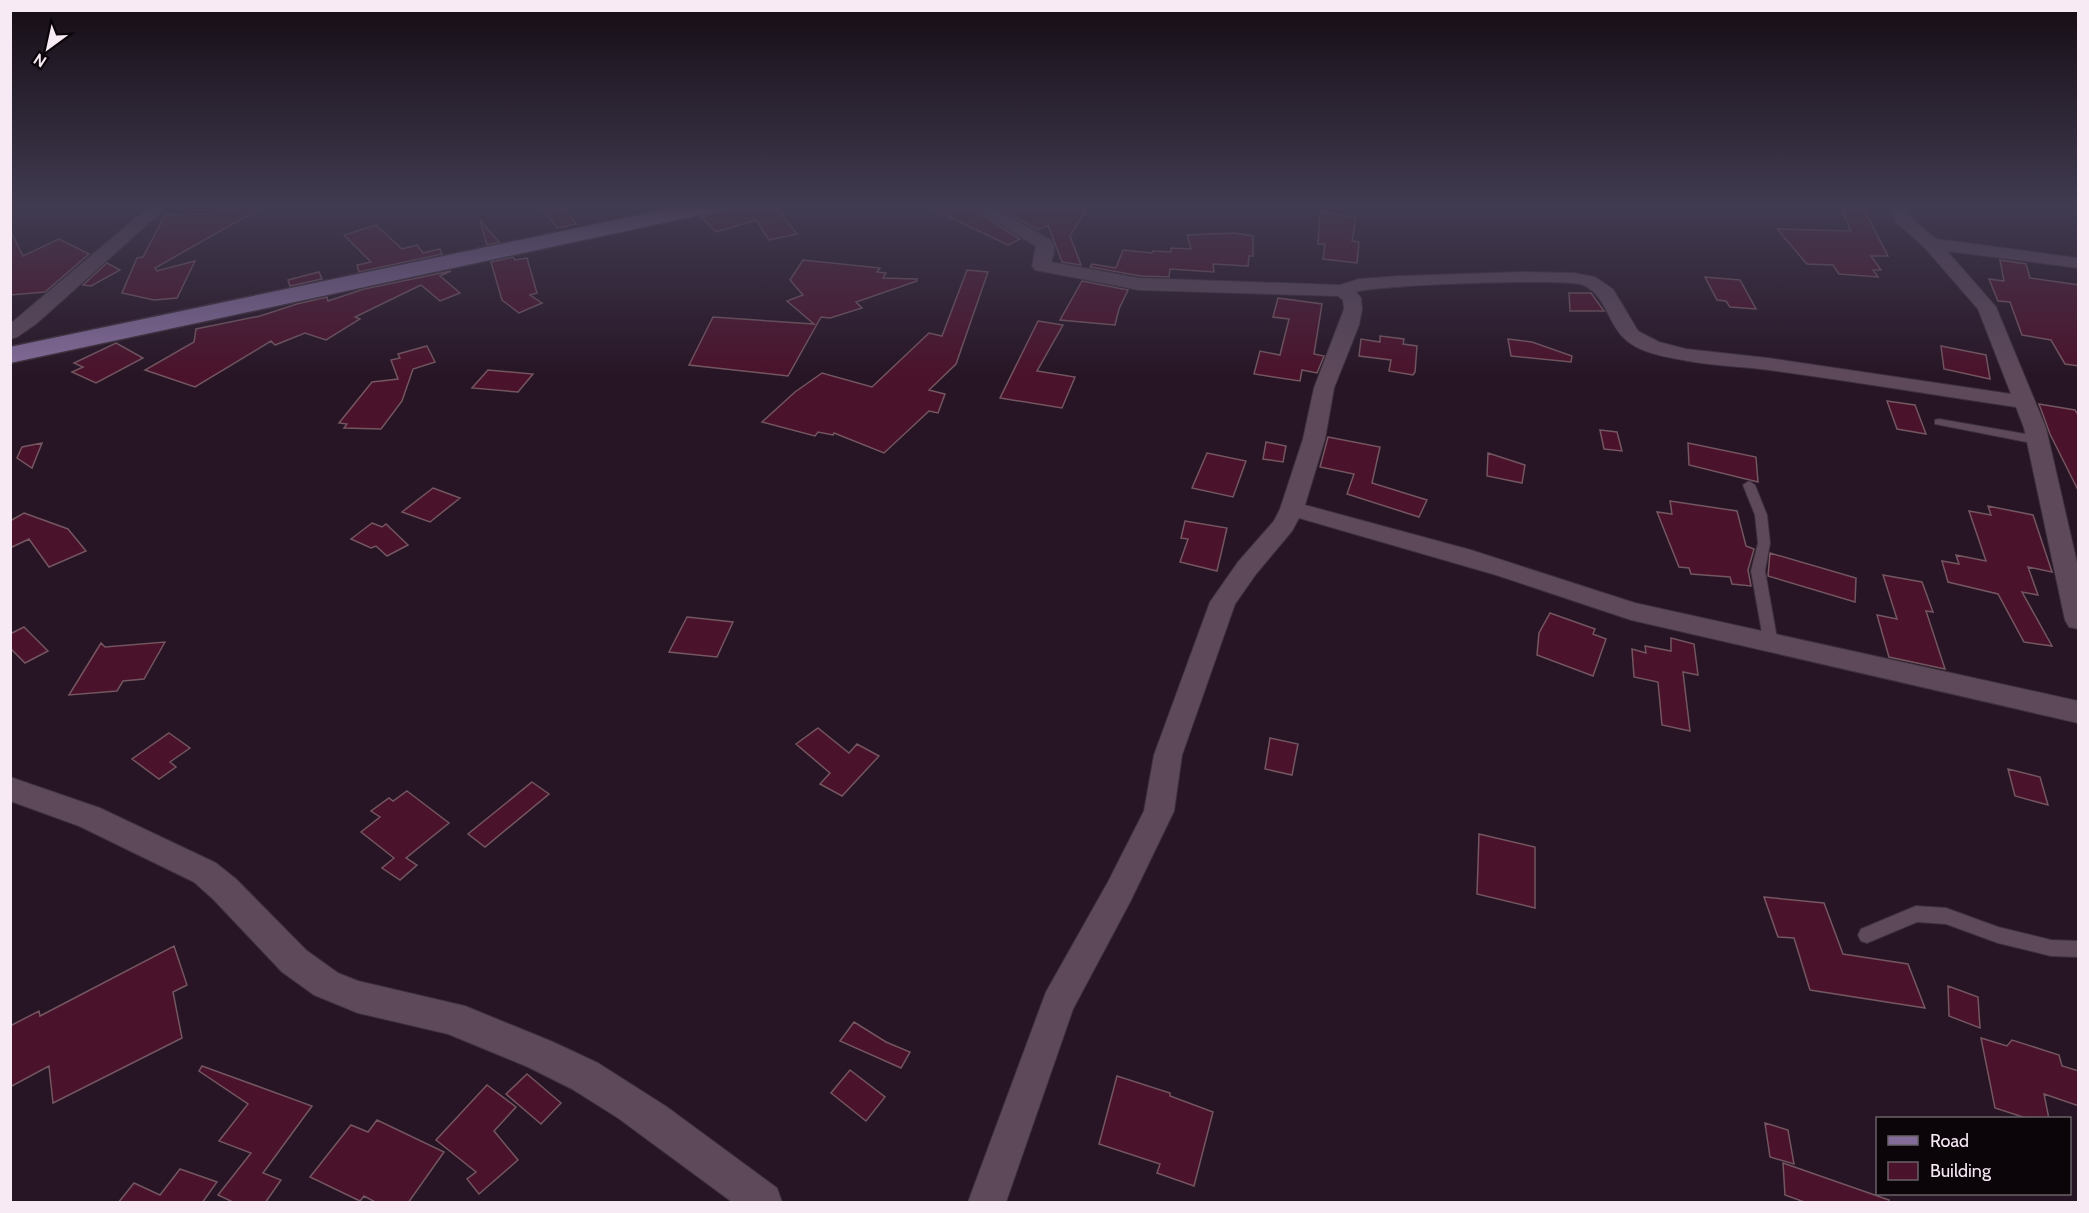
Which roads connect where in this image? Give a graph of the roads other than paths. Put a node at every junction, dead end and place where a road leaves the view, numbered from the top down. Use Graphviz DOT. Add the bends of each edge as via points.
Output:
graph roads {
  1 [pos="95,263"];
  2 [pos="447,263"];
  3 [pos="1042,263"];
  4 [pos="1948,263"];
  5 [pos="1342,291"];
  6 [pos="10,333"];
  7 [pos="10,355"];
  8 [pos="2024,402"];
  9 [pos="1939,422"];
  10 [pos="2037,440"];
  11 [pos="1749,485"];
  12 [pos="1292,509"];
  13 [pos="2079,620"];
  14 [pos="1771,644"];
  15 [pos="2079,712"];
  16 [pos="10,789"];
  17 [pos="1867,935"];
  18 [pos="2079,949"];
  19 [pos="763,1203"];
  20 [pos="987,1203"];
  1 -- 6 [label="street"];
  2 -- 7 [label="main road"];
  3 -- 5 [label="street" via="1041,266 1140,284"];
  4 -- 8 [label="street" via="1987,307"];
  5 -- 8 [label="street" via="1359,285 1399,282 1574,278 1589,281 1606,293 1631,335 1685,356 1768,364"];
  5 -- 12 [label="street" via="1352,298 1353,309 1324,388 1314,439"];
  8 -- 10 [label="street"];
  9 -- 10 [label="lane"];
  10 -- 13 [label="street"];
  11 -- 14 [label="lane" via="1761,515 1764,543 1758,571"];
  12 -- 14 [label="street" via="1420,543 1631,611"];
  12 -- 20 [label="street" via="1284,525 1246,568 1223,602 1168,755 1160,811 1058,1004"];
  14 -- 15 [label="street"];
  16 -- 19 [label="street" via="34,795 207,873 305,970 327,985 356,997 456,1020 585,1076"];
  17 -- 18 [label="lane" via="1916,914 1946,916 1998,935 2051,948"];
}
